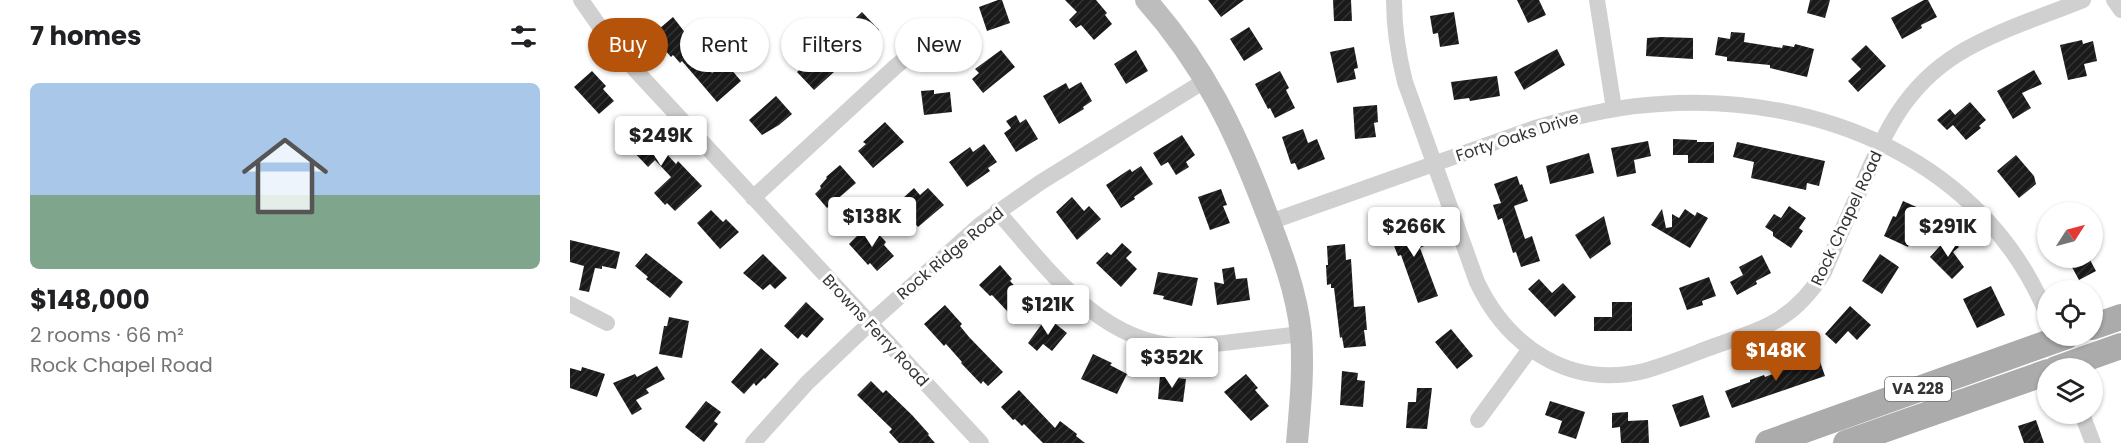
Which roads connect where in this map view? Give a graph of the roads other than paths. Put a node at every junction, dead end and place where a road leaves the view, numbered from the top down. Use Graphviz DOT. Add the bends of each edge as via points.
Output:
graph roads {
  1 [pos="581,0"];
  2 [pos="1146,0"];
  3 [pos="1394,0"];
  4 [pos="1597,0"];
  5 [pos="2084,0"];
  6 [pos="2114,0"];
  7 [pos="2121,10"];
  8 [pos="895,67"];
  9 [pos="1206,80"];
  10 [pos="1614,109"];
  11 [pos="1880,142"];
  12 [pos="1435,163"];
  13 [pos="753,198"];
  14 [pos="997,211"];
  15 [pos="1270,222"];
  16 [pos="2037,293"];
  17 [pos="570,304"];
  18 [pos="2121,317"];
  19 [pos="608,323"];
  20 [pos="870,323"];
  21 [pos="2103,323"];
  22 [pos="1301,334"];
  23 [pos="2037,340"];
  24 [pos="2121,346"];
  25 [pos="1530,349"];
  26 [pos="2088,358"];
  27 [pos="2037,376"];
  28 [pos="1478,420"];
  29 [pos="2086,424"];
  30 [pos="753,443"];
  31 [pos="981,443"];
  32 [pos="1297,443"];
  33 [pos="1768,443"];
  34 [pos="1846,443"];
  35 [pos="2093,443"];
  1 -- 13 [label="street, Browns Ferry Road" via="614,47"];
  2 -- 9 [label="street"];
  3 -- 12 [label="street, Rock Chapel Road" via="1403,72"];
  4 -- 10 [label="street"];
  5 -- 11 [label="street, Rock Chapel Road" via="1958,54 1913,92"];
  6 -- 7 [label="street"];
  8 -- 13 [label="street"];
  9 -- 14 [label="street, Rock Ridge Road"];
  9 -- 15 [label="street" via="1243,151"];
  10 -- 11 [label="street, Forty Oaks Drive" via="1700,103 1741,106 1800,116"];
  10 -- 12 [label="street, Forty Oaks Drive" via="1534,128"];
  11 -- 16 [label="street, Forty Oaks Drive" via="1907,155 1961,194 2008,245"];
  11 -- 25 [label="street, Rock Chapel Road" via="1824,272 1813,290 1780,320 1666,364 1620,374 1572,369"];
  12 -- 15 [label="street, Forty Oaks Drive"];
  12 -- 25 [label="street, Rock Chapel Road" via="1487,304 1513,336"];
  13 -- 20 [label="street, Browns Ferry Road"];
  14 -- 20 [label="street, Rock Ridge Road"];
  14 -- 22 [label="street" via="1084,306 1122,331 1180,346"];
  15 -- 22 [label="street"];
  17 -- 19 [label="street"];
  18 -- 21 [label="main road"];
  20 -- 30 [label="street, Rock Ridge Road" via="807,383"];
  20 -- 31 [label="street, Browns Ferry Road"];
  22 -- 32 [label="street"];
  23 -- 33 [label="main road, VA 228"];
  24 -- 26 [label="main road, VA 228"];
  25 -- 28 [label="street"];
  27 -- 34 [label="main road, VA 228"];
  29 -- 35 [label="street"];
}
